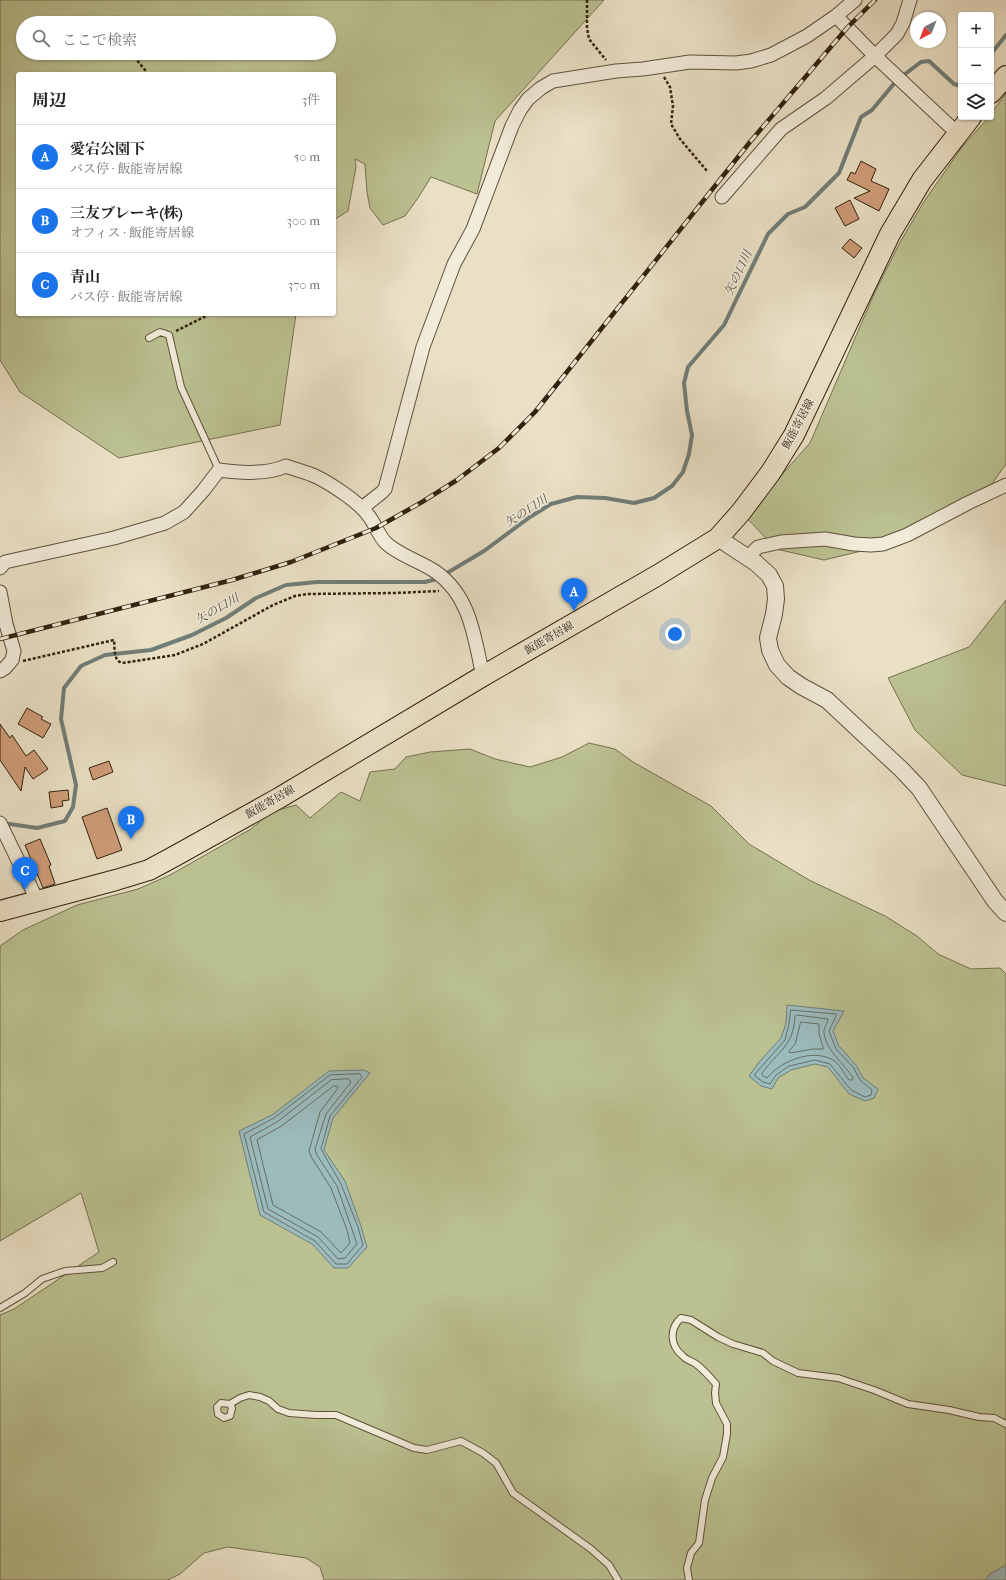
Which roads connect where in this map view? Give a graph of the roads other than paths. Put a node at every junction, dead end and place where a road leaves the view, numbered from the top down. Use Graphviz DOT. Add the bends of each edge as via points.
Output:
graph roads {
  1 [pos="855,0"];
  2 [pos="910,0"];
  3 [pos="836,16"];
  4 [pos="876,56"];
  5 [pos="1006,76"];
  6 [pos="994,90"];
  7 [pos="968,120"];
  8 [pos="957,133"];
  9 [pos="722,197"];
  10 [pos="149,338"];
  11 [pos="219,470"];
  12 [pos="1006,485"];
  13 [pos="362,508"];
  14 [pos="718,538"];
  15 [pos="748,557"];
  16 [pos="0,568"];
  17 [pos="0,592"];
  18 [pos="3,624"];
  19 [pos="5,668"];
  20 [pos="483,676"];
  21 [pos="2,827"];
  22 [pos="37,900"];
  23 [pos="0,911"];
  24 [pos="1006,913"];
  25 [pos="113,1262"];
  26 [pos="0,1308"];
  27 [pos="230,1404"];
  28 [pos="1006,1424"];
  29 [pos="618,1580"];
  30 [pos="688,1580"];
  1 -- 3 [label="street"];
  2 -- 4 [label="street" via="897,34"];
  3 -- 4 [label="street"];
  3 -- 13 [label="street" via="771,55 751,61 690,62 616,71 554,81 537,92 520,110 502,148 473,229 454,264 423,347 385,488"];
  4 -- 8 [label="street"];
  4 -- 9 [label="street" via="826,98 781,129"];
  5 -- 6 [label="main road"];
  7 -- 8 [label="main road, 飯能寄居線"];
  8 -- 14 [label="main road, 飯能寄居線" via="922,180 890,234 794,434 771,472"];
  10 -- 11 [label="lane" via="160,332 169,335 181,387"];
  11 -- 13 [label="street" via="254,472 276,470 286,466 316,477"];
  11 -- 16 [label="street" via="184,512 164,523 114,538 5,562"];
  12 -- 15 [label="street" via="907,535 883,544 854,544 825,539 781,542 758,547"];
  13 -- 20 [label="street" via="386,544 436,572 451,586 467,611"];
  14 -- 15 [label="street"];
  14 -- 20 [label="main road, 飯能寄居線" via="658,576"];
  15 -- 24 [label="street" via="769,575 775,586 776,599 768,638 777,665 788,677 827,700 907,774"];
  17 -- 18 [label="street"];
  18 -- 19 [label="street" via="14,651 12,660"];
  20 -- 22 [label="main road, 飯能寄居線" via="279,798 149,870"];
  21 -- 22 [label="street"];
  22 -- 23 [label="main road, 飯能寄居線"];
  25 -- 26 [label="lane" via="102,1268 65,1270 42,1279"];
  27 -- 29 [label="lane" via="250,1395 269,1401 278,1410 289,1413 336,1415 414,1448 427,1450 461,1441 496,1463 513,1493 591,1549 609,1565"];
  28 -- 30 [label="lane" via="994,1418 908,1404 838,1378 798,1373 763,1353 733,1344 691,1320 681,1318 672,1332 676,1349 716,1384 716,1403 727,1424 723,1457 712,1478 699,1543 691,1553 687,1568"];
}
